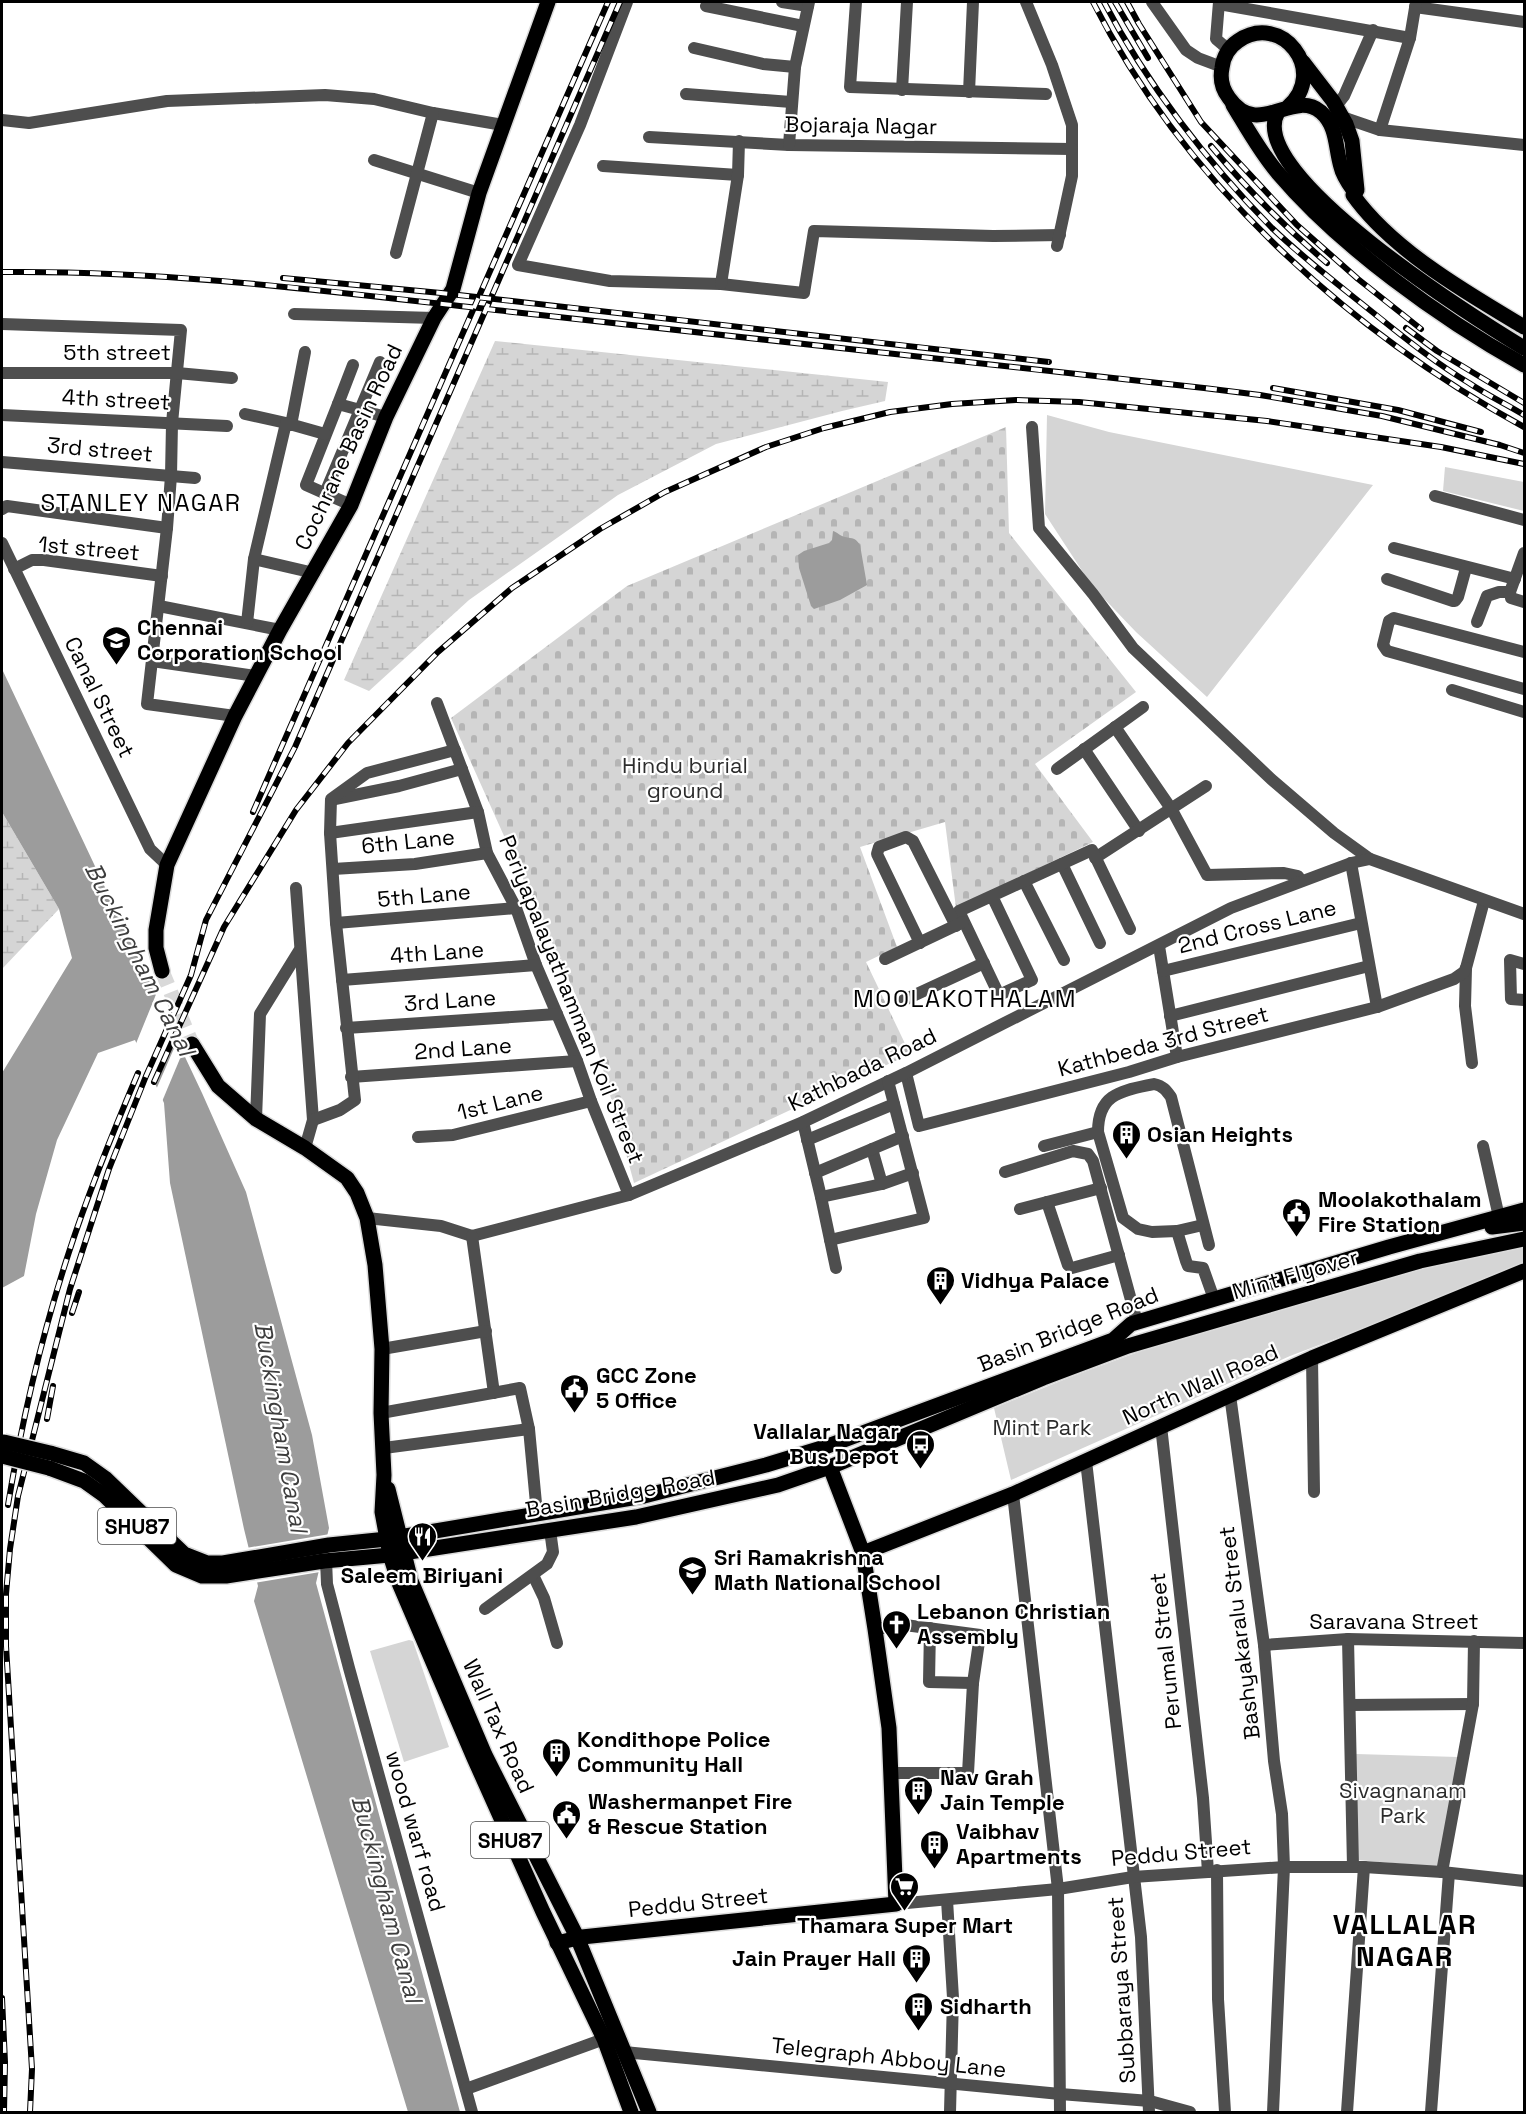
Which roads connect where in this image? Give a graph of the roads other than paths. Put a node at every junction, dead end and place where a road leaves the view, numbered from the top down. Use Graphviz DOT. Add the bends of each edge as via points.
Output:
graph roads {
  1 [pos="548,2"];
  2 [pos="627,2"];
  3 [pos="783,2"];
  4 [pos="856,2"];
  5 [pos="907,2"];
  6 [pos="973,2"];
  7 [pos="1026,2"];
  8 [pos="1152,2"];
  9 [pos="1219,3"];
  10 [pos="809,4"];
  11 [pos="1416,4"];
  12 [pos="706,6"];
  13 [pos="1524,22"];
  14 [pos="803,26"];
  15 [pos="1374,30"];
  16 [pos="1410,38"];
  17 [pos="694,48"];
  18 [pos="1229,50"];
  19 [pos="1300,58"];
  20 [pos="1222,66"];
  21 [pos="795,67"];
  22 [pos="902,90"];
  23 [pos="969,92"];
  24 [pos="686,94"];
  25 [pos="1046,94"];
  26 [pos="1230,100"];
  27 [pos="791,102"];
  28 [pos="1283,110"];
  29 [pos="1339,112"];
  30 [pos="433,113"];
  31 [pos="2,120"];
  32 [pos="503,125"];
  33 [pos="1380,130"];
  34 [pos="649,137"];
  35 [pos="739,141"];
  36 [pos="789,145"];
  37 [pos="1524,145"];
  38 [pos="1072,149"];
  39 [pos="374,160"];
  40 [pos="603,166"];
  41 [pos="418,174"];
  42 [pos="738,175"];
  43 [pos="479,193"];
  44 [pos="1353,195"];
  45 [pos="1343,228"];
  46 [pos="396,253"];
  47 [pos="721,284"];
  48 [pos="294,314"];
  49 [pos="434,318"];
  50 [pos="2,324"];
  51 [pos="1524,327"];
  52 [pos="1524,348"];
  53 [pos="304,352"];
  54 [pos="380,362"];
  55 [pos="353,365"];
  56 [pos="1524,365"];
  57 [pos="2,373"];
  58 [pos="177,373"];
  59 [pos="232,378"];
  60 [pos="338,404"];
  61 [pos="359,410"];
  62 [pos="245,414"];
  63 [pos="2,415"];
  64 [pos="386,417"];
  65 [pos="172,423"];
  66 [pos="288,424"];
  67 [pos="227,426"];
  68 [pos="1032,427"];
  69 [pos="326,434"];
  70 [pos="2,462"];
  71 [pos="171,476"];
  72 [pos="195,478"];
  73 [pos="324,493"];
  74 [pos="1435,496"];
  75 [pos="351,505"];
  76 [pos="2,509"];
  77 [pos="1524,520"];
  78 [pos="167,528"];
  79 [pos="2,543"];
  80 [pos="1394,548"];
  81 [pos="254,559"];
  82 [pos="1523,560"];
  83 [pos="1466,568"];
  84 [pos="14,569"];
  85 [pos="314,573"];
  86 [pos="162,576"];
  87 [pos="1387,579"];
  88 [pos="1515,579"];
  89 [pos="1510,595"];
  90 [pos="1524,602"];
  91 [pos="159,606"];
  92 [pos="247,622"];
  93 [pos="1477,622"];
  94 [pos="280,630"];
  95 [pos="1524,652"];
  96 [pos="152,661"];
  97 [pos="256,676"];
  98 [pos="1524,689"];
  99 [pos="1452,690"];
  100 [pos="437,703"];
  101 [pos="1143,707"];
  102 [pos="1524,712"];
  103 [pos="235,716"];
  104 [pos="1115,727"];
  105 [pos="1084,749"];
  106 [pos="455,750"];
  107 [pos="462,769"];
  108 [pos="1057,769"];
  109 [pos="1206,786"];
  110 [pos="331,799"];
  111 [pos="1172,810"];
  112 [pos="478,812"];
  113 [pos="1139,831"];
  114 [pos="330,833"];
  115 [pos="487,853"];
  116 [pos="1094,854"];
  117 [pos="1370,859"];
  118 [pos="1351,863"];
  119 [pos="1062,864"];
  120 [pos="167,865"];
  121 [pos="333,869"];
  122 [pos="1024,881"];
  123 [pos="1301,881"];
  124 [pos="296,888"];
  125 [pos="992,896"];
  126 [pos="1484,901"];
  127 [pos="516,908"];
  128 [pos="1524,914"];
  129 [pos="959,920"];
  130 [pos="336,923"];
  131 [pos="1361,923"];
  132 [pos="1130,929"];
  133 [pos="920,943"];
  134 [pos="1100,943"];
  135 [pos="1159,946"];
  136 [pos="299,951"];
  137 [pos="885,959"];
  138 [pos="1064,960"];
  139 [pos="984,963"];
  140 [pos="1524,964"];
  141 [pos="536,965"];
  142 [pos="1369,966"];
  143 [pos="1466,968"];
  144 [pos="162,971"];
  145 [pos="1163,971"];
  146 [pos="342,980"];
  147 [pos="904,1000"];
  148 [pos="1524,1000"];
  149 [pos="1377,1007"];
  150 [pos="557,1014"];
  151 [pos="1170,1016"];
  152 [pos="346,1028"];
  153 [pos="192,1044"];
  154 [pos="1177,1057"];
  155 [pos="577,1061"];
  156 [pos="1472,1064"];
  157 [pos="906,1073"];
  158 [pos="351,1077"];
  159 [pos="888,1081"];
  160 [pos="591,1101"];
  161 [pos="894,1104"];
  162 [pos="256,1119"];
  163 [pos="313,1120"];
  164 [pos="803,1122"];
  165 [pos="1098,1132"];
  166 [pos="903,1136"];
  167 [pos="418,1137"];
  168 [pos="807,1140"];
  169 [pos="1044,1146"];
  170 [pos="1483,1146"];
  171 [pos="304,1148"];
  172 [pos="872,1149"];
  173 [pos="1005,1172"];
  174 [pos="815,1173"];
  175 [pos="913,1173"];
  176 [pos="882,1185"];
  177 [pos="1101,1188"];
  178 [pos="629,1195"];
  179 [pos="821,1197"];
  180 [pos="1047,1202"];
  181 [pos="1020,1209"];
  182 [pos="1524,1210"];
  183 [pos="1499,1217"];
  184 [pos="367,1218"];
  185 [pos="1524,1223"];
  186 [pos="1203,1225"];
  187 [pos="1177,1231"];
  188 [pos="472,1236"];
  189 [pos="1524,1239"];
  190 [pos="830,1240"];
  191 [pos="1209,1245"];
  192 [pos="1119,1255"];
  193 [pos="836,1268"];
  194 [pos="1524,1270"];
  195 [pos="1214,1299"];
  196 [pos="1137,1322"];
  197 [pos="1168,1329"];
  198 [pos="486,1331"];
  199 [pos="1113,1340"];
  200 [pos="1149,1340"];
  201 [pos="382,1349"];
  202 [pos="1312,1358"];
  203 [pos="494,1393"];
  204 [pos="1230,1395"];
  205 [pos="381,1413"];
  206 [pos="1161,1426"];
  207 [pos="528,1429"];
  208 [pos="2,1446"];
  209 [pos="384,1448"];
  210 [pos="1086,1461"];
  211 [pos="830,1467"];
  212 [pos="1314,1492"];
  213 [pos="1013,1494"];
  214 [pos="632,1498"];
  215 [pos="537,1514"];
  216 [pos="636,1517"];
  217 [pos="550,1530"];
  218 [pos="394,1537"];
  219 [pos="397,1553"];
  220 [pos="863,1553"];
  221 [pos="325,1561"];
  222 [pos="225,1570"];
  223 [pos="533,1575"];
  224 [pos="485,1609"];
  225 [pos="930,1628"];
  226 [pos="876,1629"];
  227 [pos="1348,1639"];
  228 [pos="1474,1641"];
  229 [pos="557,1643"];
  230 [pos="1524,1643"];
  231 [pos="1264,1645"];
  232 [pos="973,1683"];
  233 [pos="1473,1704"];
  234 [pos="1350,1705"];
  235 [pos="890,1773"];
  236 [pos="1284,1867"];
  237 [pos="1358,1867"];
  238 [pos="1213,1871"];
  239 [pos="1446,1873"];
  240 [pos="1133,1877"];
  241 [pos="1524,1881"];
  242 [pos="1058,1889"];
  243 [pos="947,1900"];
  244 [pos="896,1904"];
  245 [pos="577,1937"];
  246 [pos="557,1943"];
  247 [pos="604,2039"];
  248 [pos="624,2052"];
  249 [pos="952,2084"];
  250 [pos="466,2089"];
  251 [pos="1060,2094"];
  252 [pos="1149,2107"];
  253 [pos="472,2112"];
  254 [pos="631,2112"];
  255 [pos="649,2112"];
  256 [pos="950,2112"];
  257 [pos="1060,2112"];
  258 [pos="1190,2112"];
  259 [pos="1225,2112"];
  260 [pos="1273,2112"];
  261 [pos="1347,2112"];
  262 [pos="1431,2112"];
  1 -- 32 [label="main road, Cochrane Basin Road"];
  2 -- 47 [label="street" via="580,125 518,265 610,281"];
  3 -- 10 [label="street"];
  4 -- 22 [label="street" via="850,87"];
  5 -- 22 [label="street"];
  6 -- 23 [label="street"];
  7 -- 38 [label="street" via="1070,118"];
  8 -- 20 [label="street" via="1186,50"];
  9 -- 15 [label="street"];
  9 -- 18 [label="street" via="1216,39"];
  10 -- 14 [label="street"];
  11 -- 13 [label="street"];
  11 -- 16 [label="street"];
  12 -- 14 [label="street"];
  14 -- 21 [label="street"];
  15 -- 16 [label="street"];
  15 -- 29 [label="street"];
  16 -- 33 [label="street"];
  17 -- 21 [label="street"];
  18 -- 19 [label="main road" via="1245,37 1266,33 1287,41"];
  18 -- 20 [label="main road"];
  19 -- 28 [label="main road" via="1303,84"];
  19 -- 29 [label="main road"];
  20 -- 26 [label="main road" via="1222,86"];
  21 -- 27 [label="street"];
  22 -- 23 [label="street"];
  23 -- 25 [label="street"];
  24 -- 27 [label="street"];
  26 -- 28 [label="main road" via="1252,114 1268,115"];
  26 -- 45 [label="main road" via="1277,171 1312,210"];
  27 -- 36 [label="street"];
  28 -- 44 [label="main road" via="1300,105 1312,108 1328,120"];
  28 -- 45 [label="main road" via="1274,122 1287,161"];
  29 -- 33 [label="street"];
  29 -- 44 [label="main road" via="1350,132 1357,190"];
  30 -- 31 [label="street" via="374,99 325,94 167,101 29,123"];
  30 -- 32 [label="street"];
  30 -- 41 [label="street"];
  32 -- 43 [label="main road, Cochrane Basin Road"];
  33 -- 37 [label="street"];
  34 -- 35 [label="street, Bojaraja Nagar"];
  35 -- 36 [label="street, Bojaraja Nagar"];
  35 -- 42 [label="street"];
  36 -- 38 [label="street, Bojaraja Nagar"];
  38 -- 47 [label="street" via="1072,176 1059,241 814,231 804,293"];
  39 -- 41 [label="street"];
  40 -- 42 [label="street"];
  41 -- 43 [label="street"];
  41 -- 46 [label="street"];
  42 -- 47 [label="street"];
  43 -- 49 [label="main road, Cochrane Basin Road" via="453,289"];
  44 -- 51 [label="main road" via="1395,240"];
  45 -- 52 [label="main road"];
  45 -- 56 [label="main road" via="1383,271"];
  48 -- 49 [label="street"];
  49 -- 64 [label="main road, Cochrane Basin Road"];
  50 -- 58 [label="street" via="181,330"];
  53 -- 66 [label="street"];
  54 -- 61 [label="street"];
  55 -- 60 [label="street"];
  57 -- 58 [label="street, 5th street"];
  58 -- 59 [label="street, 5th street"];
  58 -- 65 [label="street"];
  60 -- 61 [label="street"];
  60 -- 69 [label="street"];
  61 -- 64 [label="street"];
  61 -- 73 [label="street"];
  62 -- 66 [label="street"];
  63 -- 65 [label="street, 4th street"];
  64 -- 75 [label="main road, Cochrane Basin Road"];
  65 -- 67 [label="street, 4th street"];
  65 -- 71 [label="street"];
  66 -- 69 [label="street"];
  66 -- 81 [label="street"];
  68 -- 117 [label="street" via="1039,528 1133,648 1271,779"];
  69 -- 73 [label="street" via="306,485"];
  70 -- 71 [label="street, 3rd street"];
  71 -- 72 [label="street, 3rd street"];
  71 -- 78 [label="street"];
  73 -- 75 [label="street"];
  74 -- 77 [label="street"];
  75 -- 85 [label="main road, Cochrane Basin Road"];
  76 -- 78 [label="street" via="7,506"];
  78 -- 86 [label="street"];
  79 -- 84 [label="street, Canal Street"];
  80 -- 83 [label="street"];
  81 -- 85 [label="street"];
  81 -- 92 [label="street"];
  82 -- 88 [label="street"];
  83 -- 87 [label="street" via="1458,597 1453,601"];
  83 -- 88 [label="street"];
  84 -- 86 [label="street, 1st street" via="32,560 44,560"];
  84 -- 120 [label="street, Canal Street" via="150,849"];
  85 -- 94 [label="main road, Cochrane Basin Road"];
  86 -- 91 [label="street"];
  88 -- 89 [label="street"];
  89 -- 90 [label="street"];
  89 -- 93 [label="street" via="1499,592 1487,596"];
  91 -- 92 [label="street"];
  91 -- 96 [label="street"];
  92 -- 94 [label="street"];
  94 -- 97 [label="main road, Cochrane Basin Road"];
  95 -- 98 [label="street" via="1394,618 1389,621 1383,645 1387,651"];
  96 -- 97 [label="street"];
  96 -- 103 [label="street" via="147,704"];
  97 -- 103 [label="main road, Cochrane Basin Road"];
  99 -- 102 [label="street"];
  100 -- 106 [label="street, Periyapalayathamman Koil Street"];
  101 -- 104 [label="street"];
  103 -- 120 [label="main road, Cochrane Basin Road"];
  104 -- 105 [label="street"];
  104 -- 111 [label="street"];
  105 -- 108 [label="street"];
  105 -- 113 [label="street"];
  106 -- 107 [label="street, Periyapalayathamman Koil Street"];
  106 -- 110 [label="street" via="367,773"];
  107 -- 110 [label="street"];
  107 -- 112 [label="street, Periyapalayathamman Koil Street"];
  109 -- 111 [label="street"];
  110 -- 114 [label="street"];
  111 -- 113 [label="street"];
  111 -- 123 [label="street" via="1207,875 1284,873 1298,876"];
  112 -- 114 [label="street"];
  112 -- 115 [label="street, Periyapalayathamman Koil Street"];
  113 -- 116 [label="street"];
  114 -- 121 [label="street"];
  115 -- 121 [label="street, 6th Lane" via="416,864"];
  115 -- 127 [label="street, Periyapalayathamman Koil Street"];
  116 -- 119 [label="street"];
  116 -- 132 [label="street"];
  117 -- 118 [label="street, Kathbada Road"];
  117 -- 126 [label="street"];
  118 -- 123 [label="street, Kathbada Road"];
  118 -- 131 [label="street"];
  119 -- 122 [label="street"];
  119 -- 134 [label="street"];
  120 -- 144 [label="main road, Cochrane Basin Road" via="156,930"];
  121 -- 130 [label="street"];
  122 -- 125 [label="street"];
  122 -- 138 [label="street"];
  123 -- 135 [label="street, Kathbada Road" via="1231,908"];
  124 -- 136 [label="street"];
  125 -- 129 [label="street"];
  125 -- 139 [label="street" via="1032,980 999,995"];
  126 -- 128 [label="street"];
  126 -- 143 [label="street"];
  127 -- 130 [label="street, 5th Lane"];
  127 -- 141 [label="street, Periyapalayathamman Koil Street"];
  129 -- 133 [label="street"];
  129 -- 133 [label="street" via="913,841 906,837 879,847 877,854"];
  129 -- 139 [label="street"];
  130 -- 146 [label="street"];
  131 -- 142 [label="street"];
  131 -- 145 [label="street, 2nd Cross Lane"];
  133 -- 137 [label="street"];
  135 -- 145 [label="street"];
  135 -- 157 [label="street, Kathbada Road"];
  136 -- 162 [label="street" via="260,1014"];
  136 -- 163 [label="street"];
  139 -- 147 [label="street"];
  140 -- 148 [label="street" via="1510,960 1511,999"];
  141 -- 146 [label="street, 4th Lane"];
  141 -- 150 [label="street, Periyapalayathamman Koil Street"];
  142 -- 149 [label="street"];
  142 -- 151 [label="street"];
  143 -- 149 [label="street, Kathbeda 3rd Street" via="1454,979"];
  143 -- 156 [label="street" via="1465,1006"];
  145 -- 151 [label="street"];
  146 -- 152 [label="street"];
  149 -- 154 [label="street, Kathbeda 3rd Street"];
  150 -- 152 [label="street, 3rd Lane"];
  150 -- 155 [label="street, Periyapalayathamman Koil Street"];
  151 -- 154 [label="street"];
  152 -- 158 [label="street"];
  153 -- 162 [label="main road" via="218,1086"];
  154 -- 157 [label="street, Kathbeda 3rd Street" via="919,1126"];
  155 -- 158 [label="street, 2nd Lane"];
  155 -- 160 [label="street, Periyapalayathamman Koil Street"];
  157 -- 159 [label="street, Kathbada Road"];
  158 -- 163 [label="street" via="355,1100"];
  159 -- 161 [label="street"];
  159 -- 164 [label="street, Kathbada Road"];
  160 -- 167 [label="street, 1st Lane" via="453,1135"];
  160 -- 178 [label="street, Periyapalayathamman Koil Street"];
  161 -- 166 [label="street"];
  161 -- 168 [label="street"];
  162 -- 171 [label="main road"];
  163 -- 171 [label="street"];
  164 -- 168 [label="street"];
  164 -- 178 [label="street, Kathbada Road"];
  165 -- 169 [label="street"];
  165 -- 186 [label="street" via="1098,1119 1113,1095 1154,1084 1165,1089 1171,1097"];
  165 -- 187 [label="street" via="1123,1218 1138,1229"];
  166 -- 172 [label="street"];
  166 -- 175 [label="street"];
  168 -- 174 [label="street"];
  170 -- 183 [label="street"];
  171 -- 184 [label="main road" via="347,1178"];
  172 -- 174 [label="street"];
  172 -- 176 [label="street"];
  173 -- 177 [label="street" via="1073,1151 1088,1154 1094,1161"];
  174 -- 179 [label="street"];
  175 -- 176 [label="street"];
  175 -- 190 [label="street" via="924,1218"];
  176 -- 179 [label="street"];
  177 -- 180 [label="street"];
  177 -- 192 [label="street"];
  178 -- 188 [label="street, Kathbada Road"];
  179 -- 190 [label="street"];
  180 -- 181 [label="street"];
  180 -- 192 [label="street" via="1072,1268"];
  182 -- 183 [label="main road, Basin Bridge Road"];
  183 -- 195 [label="main road, Basin Bridge Road"];
  184 -- 188 [label="street" via="441,1226"];
  184 -- 201 [label="main road"];
  185 -- 197 [label="main road, Mint Flyover" via="1422,1244"];
  186 -- 187 [label="street"];
  186 -- 191 [label="street"];
  187 -- 195 [label="street" via="1188,1266 1203,1268"];
  188 -- 198 [label="street"];
  189 -- 197 [label="main road, Mint Flyover" via="1420,1261"];
  190 -- 193 [label="street"];
  192 -- 196 [label="street"];
  194 -- 202 [label="main road, North Wall Road"];
  195 -- 196 [label="main road, Basin Bridge Road"];
  196 -- 199 [label="main road, Basin Bridge Road"];
  197 -- 199 [label="main road, Mint Flyover"];
  197 -- 200 [label="main road, Mint Flyover"];
  198 -- 201 [label="street"];
  198 -- 203 [label="street"];
  199 -- 214 [label="main road, Basin Bridge Road" via="825,1447"];
  200 -- 211 [label="main road, Basin Bridge Road" via="1043,1378"];
  201 -- 205 [label="main road"];
  202 -- 204 [label="main road, North Wall Road"];
  202 -- 212 [label="street"];
  203 -- 205 [label="street"];
  203 -- 207 [label="street" via="520,1388"];
  204 -- 206 [label="main road, North Wall Road"];
  204 -- 231 [label="street, Bashyakaralu Street"];
  205 -- 209 [label="main road"];
  206 -- 210 [label="main road, North Wall Road"];
  206 -- 238 [label="street, Perumal Street"];
  207 -- 209 [label="street"];
  207 -- 215 [label="street"];
  208 -- 222 [label="main road, SHU87, bridge" via="50,1452 84,1463 105,1478 184,1554"];
  208 -- 222 [label="main road, SHU87, bridge" via="84,1480 176,1564 201,1576"];
  209 -- 218 [label="main road" via="382,1512"];
  210 -- 213 [label="main road, North Wall Road"];
  210 -- 240 [label="street, Subbaraya Street"];
  211 -- 216 [label="main road, Basin Bridge Road" via="778,1485"];
  211 -- 220 [label="main road"];
  213 -- 220 [label="main road, North Wall Road"];
  213 -- 242 [label="street"];
  214 -- 215 [label="main road, Basin Bridge Road"];
  214 -- 216 [label="main road"];
  215 -- 218 [label="main road, Basin Bridge Road"];
  216 -- 217 [label="main road, Basin Bridge Road"];
  217 -- 219 [label="main road, Basin Bridge Road"];
  217 -- 223 [label="street" via="552,1552 547,1564"];
  218 -- 219 [label="main road"];
  218 -- 222 [label="main road, Basin Bridge Road / SHU87" via="329,1545"];
  219 -- 221 [label="main road, Basin Bridge Road / SHU87"];
  219 -- 245 [label="main road, Wall Tax Road / SHU87" via="482,1749"];
  219 -- 246 [label="main road, Wall Tax Road / SHU87" via="399,1584"];
  220 -- 226 [label="main road"];
  221 -- 222 [label="main road, SHU87"];
  221 -- 250 [label="street, wood warf road" via="327,1584 349,1668"];
  223 -- 224 [label="street"];
  223 -- 229 [label="street"];
  225 -- 226 [label="street" via="905,1625"];
  225 -- 232 [label="street" via="929,1682"];
  225 -- 232 [label="street" via="980,1635"];
  226 -- 235 [label="main road" via="889,1728"];
  227 -- 228 [label="street, Saravana Street"];
  227 -- 231 [label="street, Saravana Street"];
  227 -- 234 [label="street"];
  228 -- 230 [label="street, Saravana Street"];
  228 -- 233 [label="street"];
  231 -- 236 [label="street, Bashyakaralu Street"];
  232 -- 235 [label="street" via="968,1773"];
  233 -- 234 [label="street"];
  233 -- 239 [label="street"];
  234 -- 237 [label="street"];
  235 -- 244 [label="main road"];
  236 -- 237 [label="street, Peddu Street"];
  236 -- 238 [label="street, Peddu Street"];
  236 -- 260 [label="street, Bashyakaralu Street"];
  237 -- 239 [label="street, Peddu Street"];
  237 -- 261 [label="street"];
  238 -- 240 [label="street, Peddu Street"];
  238 -- 259 [label="street, Perumal Street"];
  239 -- 241 [label="street, Peddu Street"];
  239 -- 262 [label="street"];
  240 -- 242 [label="street, Peddu Street"];
  240 -- 252 [label="street, Subbaraya Street" via="1141,1938"];
  242 -- 243 [label="street, Peddu Street"];
  242 -- 251 [label="street"];
  243 -- 244 [label="street, Peddu Street"];
  243 -- 249 [label="street" via="953,1998"];
  244 -- 245 [label="main road, Peddu Street"];
  245 -- 246 [label="main road, Peddu Street"];
  245 -- 248 [label="main road, Wall Tax Road / SHU87"];
  246 -- 247 [label="main road, Wall Tax Road / SHU87"];
  247 -- 250 [label="street"];
  247 -- 254 [label="main road, Wall Tax Road / SHU87"];
  248 -- 249 [label="street, Telegraph Abboy Lane"];
  248 -- 255 [label="main road, Wall Tax Road / SHU87"];
  249 -- 251 [label="street, Telegraph Abboy Lane"];
  249 -- 256 [label="street"];
  250 -- 253 [label="street, wood warf road"];
  251 -- 252 [label="street, Telegraph Abboy Lane"];
  251 -- 257 [label="street"];
  252 -- 258 [label="street, Telegraph Abboy Lane"];
}
